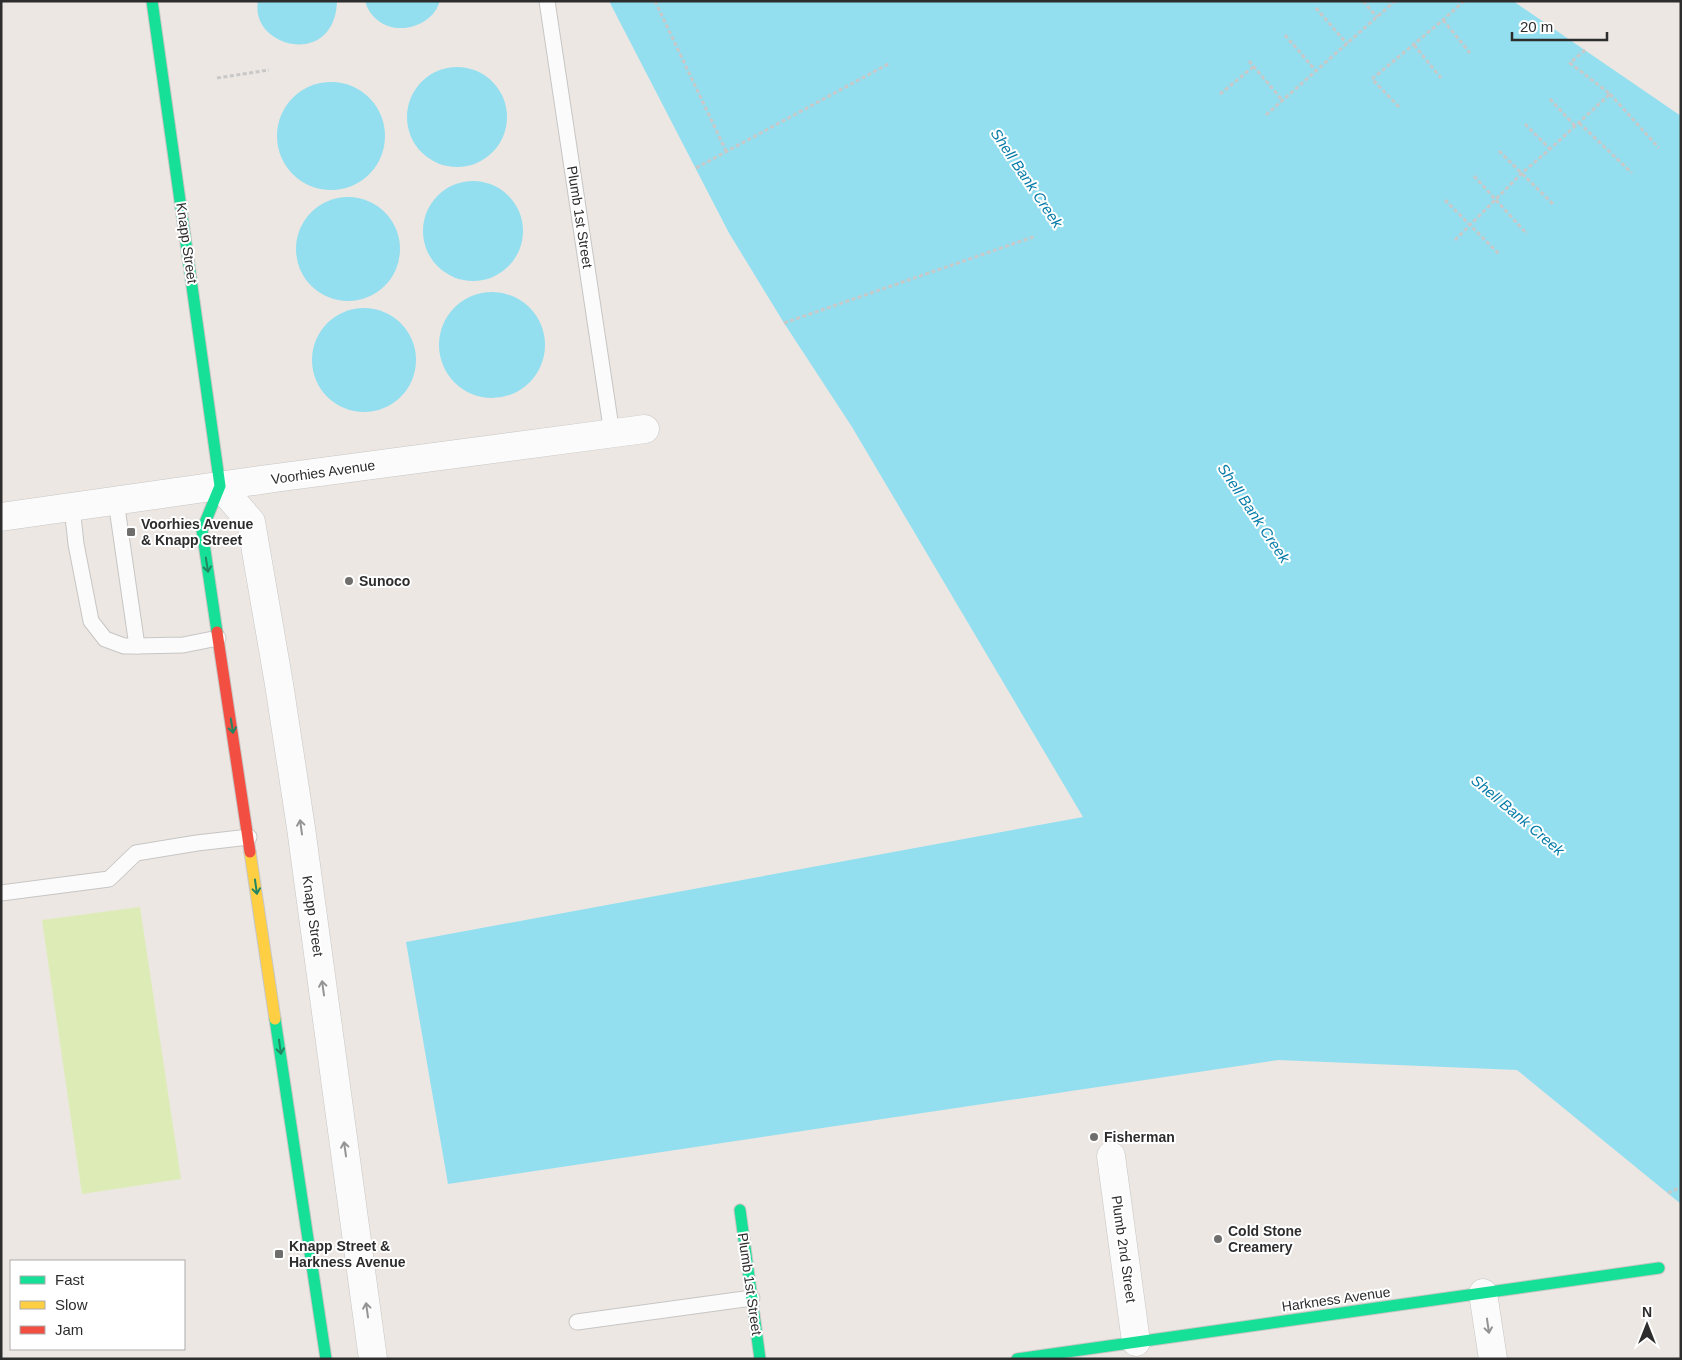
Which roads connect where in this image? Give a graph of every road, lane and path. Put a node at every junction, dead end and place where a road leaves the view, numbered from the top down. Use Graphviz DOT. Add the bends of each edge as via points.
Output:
graph roads {
  1 [pos="152,1"];
  2 [pos="547,1"];
  3 [pos="655,1"];
  4 [pos="1363,1"];
  5 [pos="1395,1"];
  6 [pos="1464,1"];
  7 [pos="1316,8"];
  8 [pos="1377,17"];
  9 [pos="1443,20"];
  10 [pos="1285,35"];
  11 [pos="1347,44"];
  12 [pos="1414,45"];
  13 [pos="1585,50"];
  14 [pos="1470,53"];
  15 [pos="1249,61"];
  16 [pos="890,63"];
  17 [pos="1253,67"];
  18 [pos="269,70"];
  19 [pos="1316,71"];
  20 [pos="217,78"];
  21 [pos="1441,78"];
  22 [pos="1220,94"];
  23 [pos="1610,94"];
  24 [pos="1283,100"];
  25 [pos="1550,100"];
  26 [pos="1399,108"];
  27 [pos="1266,115"];
  28 [pos="1579,123"];
  29 [pos="1525,124"];
  30 [pos="1576,126"];
  31 [pos="1659,148"];
  32 [pos="1550,149"];
  33 [pos="726,152"];
  34 [pos="1499,152"];
  35 [pos="696,168"];
  36 [pos="1522,173"];
  37 [pos="1632,173"];
  38 [pos="1474,176"];
  39 [pos="1496,198"];
  40 [pos="1445,200"];
  41 [pos="1554,205"];
  42 [pos="1470,225"];
  43 [pos="1528,234"];
  44 [pos="1036,236"];
  45 [pos="1455,240"];
  46 [pos="1500,256"];
  47 [pos="784,323"];
  48 [pos="645,430"];
  49 [pos="612,434"];
  50 [pos="220,486"];
  51 [pos="116,500"];
  52 [pos="72,507"];
  53 [pos="1,517"];
  54 [pos="218,638"];
  55 [pos="137,646"];
  56 [pos="249,837"];
  57 [pos="1,893"];
  58 [pos="1111,1156"];
  59 [pos="1681,1186"];
  60 [pos="1668,1193"];
  61 [pos="740,1210"];
  62 [pos="1658,1268"];
  63 [pos="1483,1293"];
  64 [pos="752,1298"];
  65 [pos="577,1322"];
  66 [pos="1136,1342"];
  67 [pos="326,1359"];
  68 [pos="374,1359"];
  69 [pos="760,1359"];
  70 [pos="1017,1359"];
  71 [pos="1492,1359"];
  1 -- 50 [label="street, Knapp Street"];
  2 -- 49 [label="lane, Plumb 1st Street"];
  3 -- 33 [label="path"];
  4 -- 8 [label="path"];
  5 -- 8 [label="path"];
  6 -- 9 [label="path"];
  7 -- 11 [label="path"];
  8 -- 11 [label="path"];
  9 -- 12 [label="path"];
  9 -- 14 [label="path"];
  10 -- 19 [label="path"];
  11 -- 19 [label="path"];
  12 -- 21 [label="path"];
  12 -- 26 [label="path" via="1372,79"];
  13 -- 23 [label="path" via="1570,63"];
  15 -- 17 [label="path"];
  16 -- 33 [label="path"];
  17 -- 22 [label="path"];
  17 -- 24 [label="path"];
  18 -- 20 [label="path"];
  19 -- 24 [label="path"];
  23 -- 28 [label="path"];
  23 -- 31 [label="path"];
  24 -- 27 [label="path"];
  25 -- 30 [label="path"];
  28 -- 30 [label="path"];
  28 -- 37 [label="path"];
  29 -- 32 [label="path"];
  30 -- 32 [label="path"];
  32 -- 36 [label="path"];
  33 -- 35 [label="path"];
  34 -- 36 [label="path"];
  36 -- 39 [label="path"];
  36 -- 41 [label="path"];
  38 -- 39 [label="path"];
  39 -- 42 [label="path"];
  39 -- 43 [label="path"];
  40 -- 42 [label="path"];
  42 -- 45 [label="path"];
  42 -- 46 [label="path"];
  44 -- 47 [label="path"];
  48 -- 49 [label="street, Voorhies Avenue"];
  49 -- 50 [label="street, Voorhies Avenue"];
  50 -- 51 [label="street, Voorhies Avenue"];
  50 -- 54 [label="street, one-way" via="202,530"];
  68 -- 50 [label="street, Knapp Street, one-way" via="301,828 251,522"];
  51 -- 52 [label="street, Voorhies Avenue"];
  51 -- 55 [label="lane"];
  52 -- 53 [label="street, Voorhies Avenue"];
  52 -- 55 [label="lane" via="91,621 105,639 124,646"];
  54 -- 55 [label="lane" via="183,645"];
  54 -- 56 [label="street, one-way"];
  56 -- 57 [label="lane" via="136,853 109,879"];
  56 -- 67 [label="street, one-way"];
  58 -- 66 [label="street, Plumb 2nd Street"];
  59 -- 60 [label="path"];
  61 -- 64 [label="street, Plumb 1st Street"];
  62 -- 63 [label="street, Harkness Avenue"];
  63 -- 66 [label="street, Harkness Avenue"];
  63 -- 71 [label="street, one-way"];
  64 -- 65 [label="lane"];
  64 -- 69 [label="street, Plumb 1st Street"];
  66 -- 70 [label="street, Harkness Avenue"];
}
